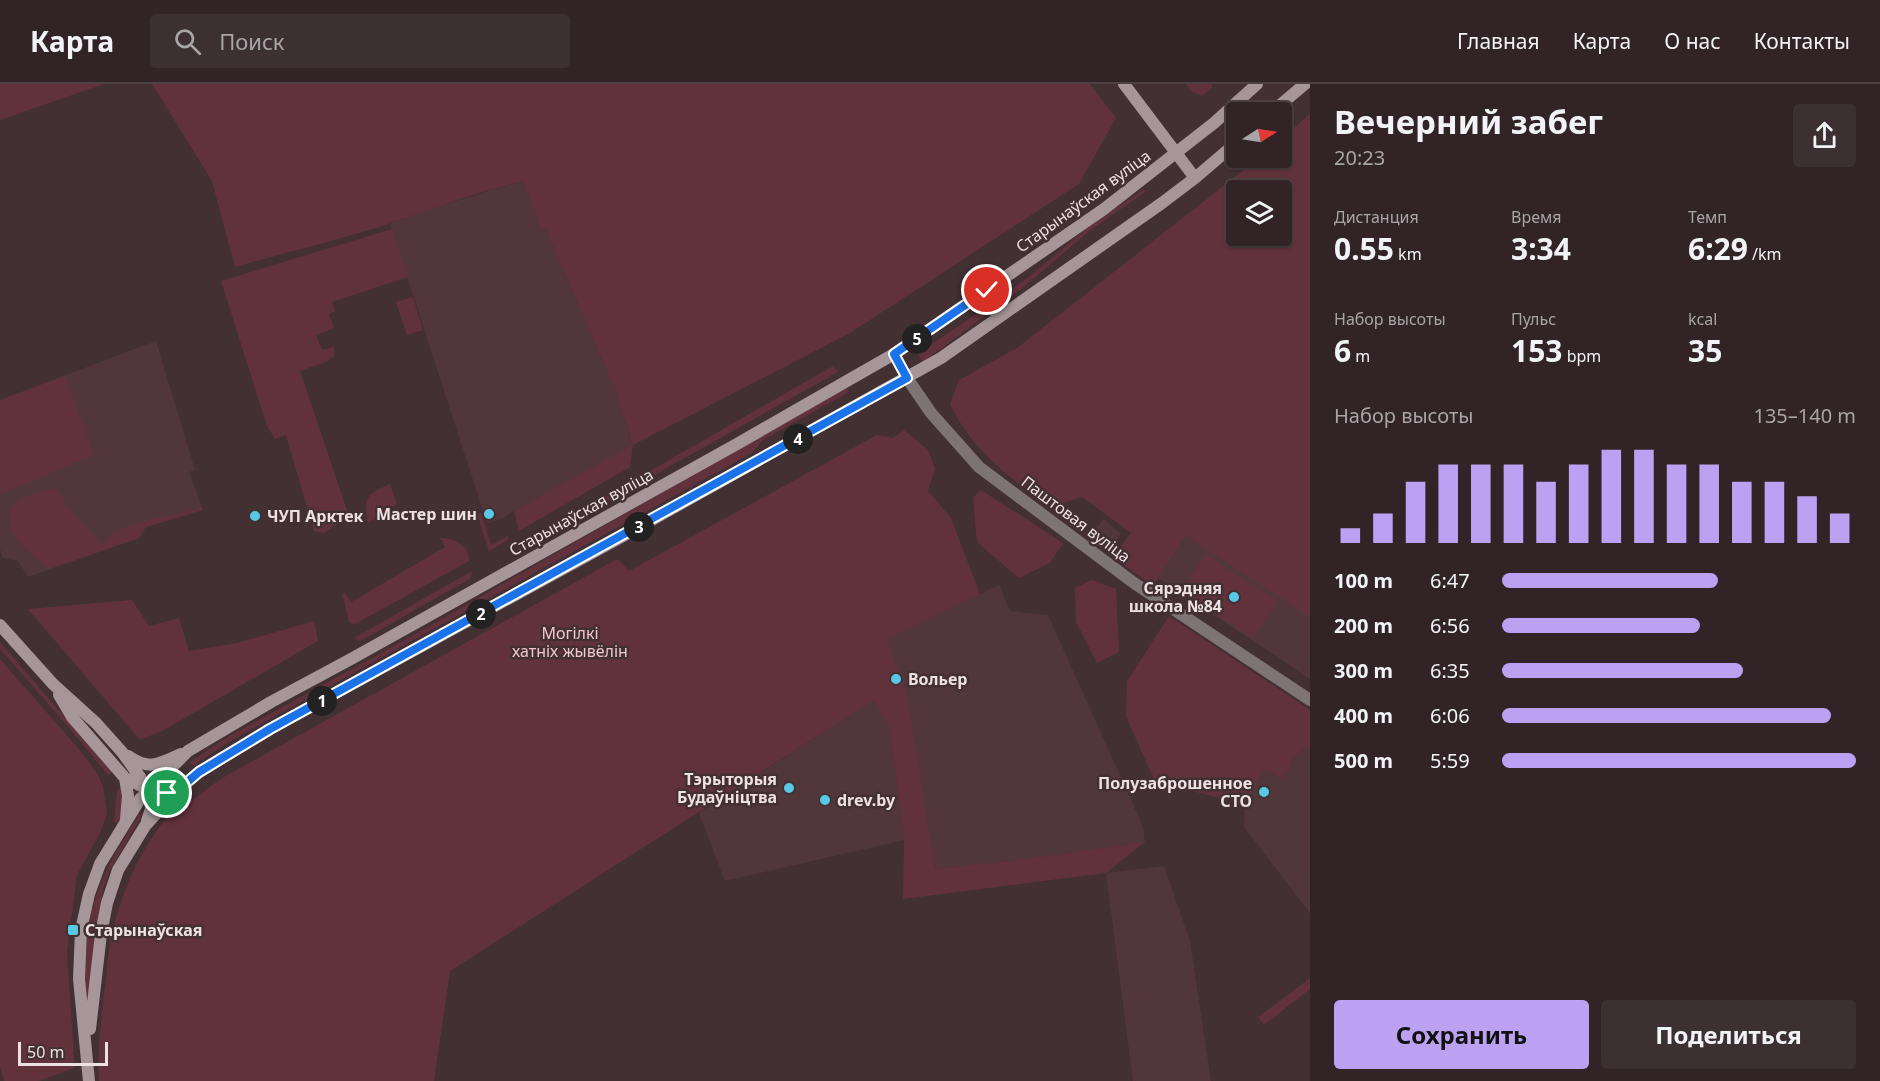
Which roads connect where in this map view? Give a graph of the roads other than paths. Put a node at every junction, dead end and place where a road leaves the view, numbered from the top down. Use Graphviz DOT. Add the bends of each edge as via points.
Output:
graph roads {
  1 [pos="1124,84"];
  2 [pos="1257,84"];
  3 [pos="1305,84"];
  4 [pos="1284,102"];
  5 [pos="1175,152"];
  6 [pos="1226,152"];
  7 [pos="1195,178"];
  8 [pos="894,354"];
  9 [pos="907,378"];
  10 [pos="0,626"];
  11 [pos="53,684"];
  12 [pos="1310,700"];
  13 [pos="188,751"];
  14 [pos="122,752"];
  15 [pos="125,778"];
  16 [pos="147,790"];
  17 [pos="178,790"];
  18 [pos="126,820"];
  19 [pos="145,826"];
  20 [pos="87,1061"];
  21 [pos="89,1081"];
  1 -- 5 [label="main road"];
  2 -- 5 [label="main road, Старынаўская вуліца"];
  3 -- 4 [label="main road"];
  5 -- 7 [label="main road"];
  5 -- 8 [label="main road, Старынаўская вуліца" via="1104,209"];
  6 -- 7 [label="main road, Старынаўская вуліца"];
  7 -- 9 [label="main road, Старынаўская вуліца" via="950,352"];
  8 -- 9 [label="main road"];
  8 -- 13 [label="main road, Старынаўская вуліца"];
  9 -- 12 [label="street, Паштовая вуліца" via="931,413 979,467 1134,583"];
  9 -- 17 [label="main road, Старынаўская вуліца" via="270,729 199,772"];
  10 -- 11 [label="main road"];
  11 -- 14 [label="main road"];
  11 -- 15 [label="main road" via="72,717"];
  13 -- 14 [label="main road" via="151,766"];
  13 -- 16 [label="main road, Старынаўская вуліца"];
  14 -- 16 [label="main road"];
  15 -- 16 [label="main road"];
  15 -- 18 [label="main road"];
  16 -- 17 [label="main road"];
  16 -- 18 [label="main road, Старынаўская вуліца"];
  16 -- 19 [label="main road" via="151,809"];
  17 -- 19 [label="main road, Старынаўская вуліца"];
  18 -- 20 [label="main road, Старынаўская вуліца" via="100,864 81,930 79,979"];
  19 -- 20 [label="main road, Старынаўская вуліца" via="118,870 107,903"];
  20 -- 21 [label="main road, Старынаўская вуліца"];
}
